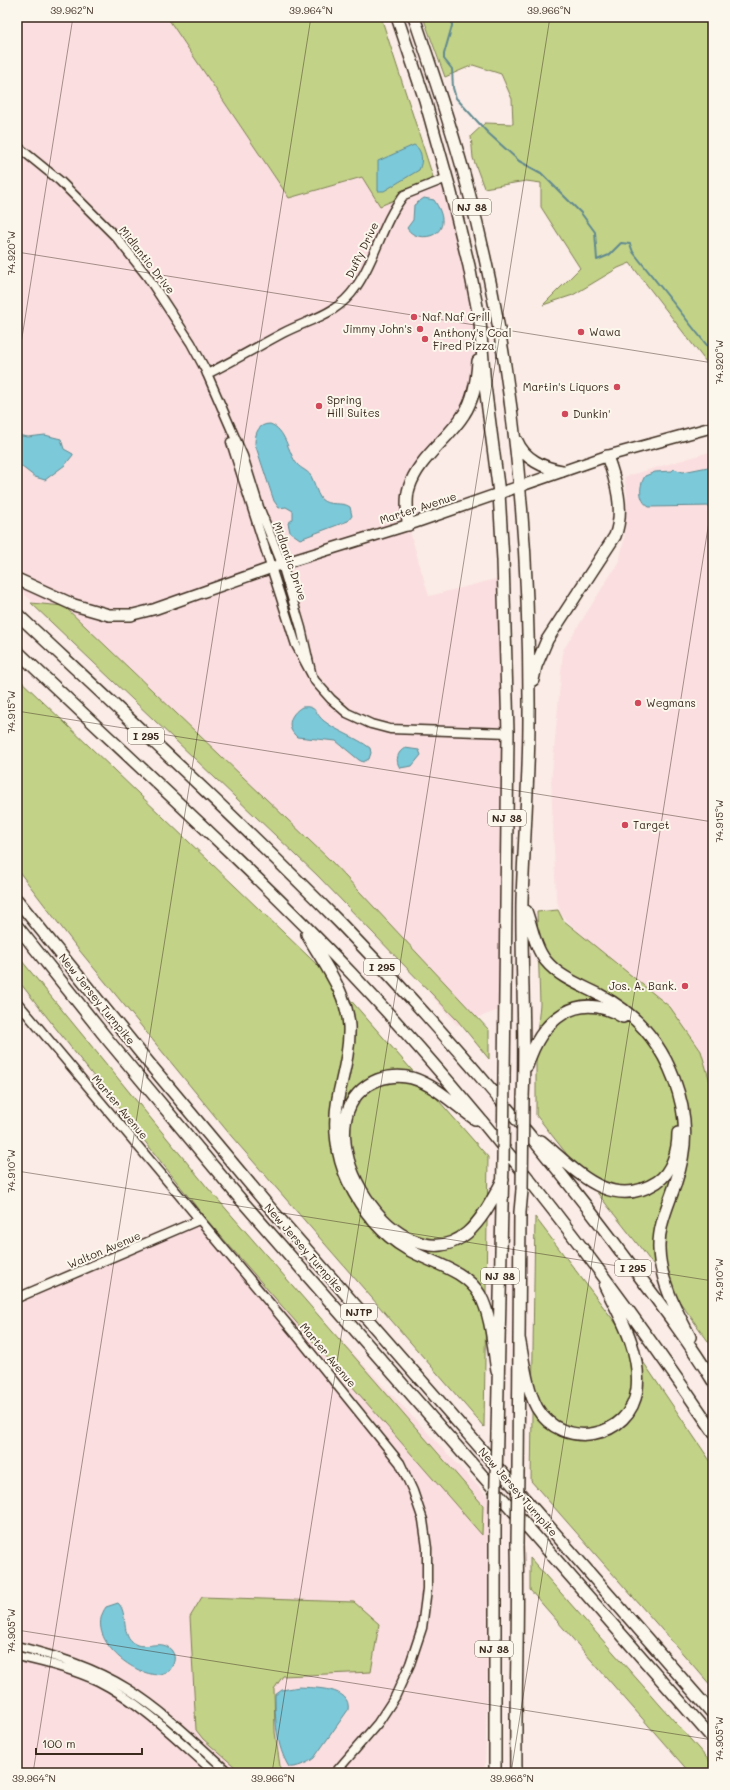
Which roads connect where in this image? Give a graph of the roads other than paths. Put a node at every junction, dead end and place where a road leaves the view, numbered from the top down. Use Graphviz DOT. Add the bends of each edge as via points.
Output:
graph roads {
  1 [pos="397,17"];
  2 [pos="414,17"];
  3 [pos="17,146"];
  4 [pos="447,178"];
  5 [pos="480,322"];
  6 [pos="207,374"];
  7 [pos="223,415"];
  8 [pos="713,427"];
  9 [pos="514,432"];
  10 [pos="607,456"];
  11 [pos="562,472"];
  12 [pos="519,486"];
  13 [pos="499,493"];
  14 [pos="408,525"];
  15 [pos="282,564"];
  16 [pos="270,568"];
  17 [pos="17,579"];
  18 [pos="17,614"];
  19 [pos="131,615"];
  20 [pos="17,651"];
  21 [pos="311,672"];
  22 [pos="529,697"];
  23 [pos="508,733"];
  24 [pos="17,900"];
  25 [pos="522,901"];
  26 [pos="300,921"];
  27 [pos="17,926"];
  28 [pos="17,1002"];
  29 [pos="523,1093"];
  30 [pos="524,1128"];
  31 [pos="490,1130"];
  32 [pos="503,1180"];
  33 [pos="199,1220"];
  34 [pos="590,1257"];
  35 [pos="17,1298"];
  36 [pos="519,1338"];
  37 [pos="705,1368"];
  38 [pos="497,1371"];
  39 [pos="713,1381"];
  40 [pos="713,1431"];
  41 [pos="17,1646"];
  42 [pos="17,1656"];
  43 [pos="713,1714"];
  44 [pos="713,1739"];
  45 [pos="216,1773"];
  46 [pos="229,1773"];
  47 [pos="335,1773"];
  48 [pos="495,1773"];
  49 [pos="516,1773"];
  1 -- 4 [label="highway, NJ 38" via="425,100"];
  2 -- 9 [label="highway, NJ 38" via="467,186 488,275"];
  3 -- 6 [label="street, Midlantic Drive" via="66,186 124,246 166,303"];
  4 -- 5 [label="highway, NJ 38"];
  4 -- 6 [label="street, Duffy Drive" via="400,198 393,208 366,270 354,290 341,303 318,319 284,333"];
  5 -- 13 [label="highway, NJ 38" via="485,386"];
  5 -- 14 [label="highway" via="477,371 471,400 456,426 426,459 412,480 407,498"];
  6 -- 7 [label="street, Midlantic Drive"];
  7 -- 15 [label="street, Midlantic Drive" via="243,456 259,507"];
  7 -- 16 [label="street, Midlantic Drive"];
  8 -- 10 [label="main road, Marter Avenue"];
  9 -- 11 [label="highway" via="523,453 543,466"];
  9 -- 12 [label="highway, NJ 38"];
  10 -- 11 [label="main road, Marter Avenue"];
  10 -- 22 [label="highway" via="619,506 618,530 547,640 536,666"];
  11 -- 12 [label="main road, Marter Avenue"];
  12 -- 13 [label="main road, Marter Avenue"];
  12 -- 22 [label="highway, NJ 38"];
  13 -- 14 [label="main road, Marter Avenue"];
  13 -- 23 [label="highway, NJ 38" via="504,560"];
  14 -- 15 [label="main road, Marter Avenue"];
  15 -- 16 [label="main road, Marter Avenue"];
  15 -- 21 [label="street, Midlantic Drive"];
  16 -- 19 [label="main road, Marter Avenue" via="155,609"];
  16 -- 21 [label="street, Midlantic Drive" via="296,645"];
  17 -- 19 [label="highway" via="74,605 109,615"];
  18 -- 30 [label="highway, I 295" via="300,883 384,969"];
  20 -- 26 [label="highway, I 295"];
  21 -- 23 [label="street, Midlantic Drive" via="331,699 347,713 371,724 390,729"];
  22 -- 25 [label="highway, NJ 38" via="527,823"];
  23 -- 32 [label="highway, NJ 38, bridge"];
  24 -- 43 [label="highway, New Jersey Turnpike / NJTP" via="260,1197"];
  25 -- 29 [label="highway, NJ 38"];
  25 -- 37 [label="highway" via="540,953 546,961 560,974 612,1001 635,1018 654,1041 674,1079 684,1116 686,1143 680,1170 664,1216 659,1249 664,1281"];
  26 -- 31 [label="highway, I 295" via="387,1012"];
  26 -- 38 [label="highway" via="332,975 347,1008 349,1044 338,1099 336,1132 348,1180 366,1210 391,1237 406,1248 455,1272 469,1282 479,1294 486,1308"];
  27 -- 44 [label="highway, New Jersey Turnpike / NJTP" via="247,1207"];
  28 -- 33 [label="street, Marter Avenue"];
  29 -- 30 [label="highway" via="526,1070 537,1040 556,1018 568,1010 581,1006 610,1009 623,1016 655,1054 676,1106 678,1141 669,1170 660,1180 634,1193 620,1193 593,1184"];
  29 -- 36 [label="highway, NJ 38, bridge"];
  30 -- 37 [label="highway, I 295" via="594,1216"];
  31 -- 32 [label="highway" via="424,1083 397,1076 372,1082 352,1100 346,1112 344,1142 354,1174 371,1204 393,1229 417,1243 430,1246 444,1245 467,1233 484,1212"];
  31 -- 34 [label="highway, I 295"];
  32 -- 38 [label="highway, NJ 38"];
  33 -- 35 [label="street, Walton Avenue"];
  33 -- 47 [label="street, Marter Avenue" via="299,1338 400,1464 423,1520 427,1548 426,1602 422,1628 412,1658 401,1687 384,1715"];
  34 -- 36 [label="highway" via="626,1326 636,1358 637,1390 633,1404 625,1416 604,1432 592,1435 567,1433 555,1427 545,1419 532,1396"];
  34 -- 40 [label="highway, I 295" via="652,1341"];
  36 -- 49 [label="highway, NJ 38, bridge"];
  37 -- 39 [label="highway, I 295"];
  38 -- 48 [label="highway, NJ 38, bridge"];
  41 -- 46 [label="street" via="79,1664 128,1689 152,1706"];
  42 -- 45 [label="street" via="70,1670 112,1689 138,1706"];
}
